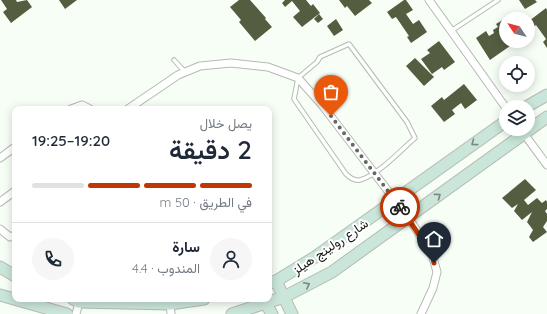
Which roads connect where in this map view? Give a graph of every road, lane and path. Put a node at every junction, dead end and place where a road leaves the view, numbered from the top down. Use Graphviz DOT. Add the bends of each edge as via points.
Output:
graph roads {
  1 [pos="429,0"];
  2 [pos="498,0"];
  3 [pos="451,31"];
  4 [pos="174,60"];
  5 [pos="185,72"];
  6 [pos="298,78"];
  7 [pos="547,95"];
  8 [pos="500,100"];
  9 [pos="535,102"];
  10 [pos="132,106"];
  11 [pos="547,117"];
  12 [pos="535,124"];
  13 [pos="499,126"];
  14 [pos="515,136"];
  15 [pos="526,136"];
  16 [pos="12,150"];
  17 [pos="0,158"];
  18 [pos="547,165"];
  19 [pos="374,173"];
  20 [pos="12,192"];
  21 [pos="396,201"];
  22 [pos="0,202"];
  23 [pos="408,217"];
  24 [pos="0,229"];
  25 [pos="12,236"];
  26 [pos="0,266"];
  27 [pos="12,274"];
  28 [pos="273,282"];
  29 [pos="0,294"];
  30 [pos="284,296"];
  31 [pos="12,298"];
  32 [pos="272,299"];
  33 [pos="27,302"];
  34 [pos="76,302"];
  35 [pos="97,302"];
  36 [pos="194,302"];
  37 [pos="262,302"];
  38 [pos="265,302"];
  39 [pos="170,309"];
  40 [pos="67,314"];
  41 [pos="76,314"];
  42 [pos="232,314"];
  43 [pos="272,314"];
  44 [pos="292,314"];
  45 [pos="421,314"];
  1 -- 3 [label="street"];
  2 -- 3 [label="lane"];
  3 -- 8 [label="street"];
  4 -- 5 [label="lane"];
  5 -- 6 [label="street" via="200,66 231,63 268,67"];
  5 -- 10 [label="street"];
  6 -- 19 [label="street"];
  6 -- 19 [label="lane" via="294,99 346,174 352,179 360,180"];
  6 -- 19 [label="lane" via="320,57 349,44 407,122 415,138"];
  7 -- 9 [label="main road"];
  11 -- 12 [label="main road, شارع رولينج هيلز"];
  13 -- 21 [label="main road, شارع رولينج هيلز, one-way"];
  23 -- 14 [label="main road, شارع رولينج هيلز, one-way"];
  15 -- 18 [label="street"];
  16 -- 17 [label="street"];
  19 -- 21 [label="street"];
  20 -- 22 [label="street"];
  21 -- 23 [label="street"];
  21 -- 28 [label="main road, شارع رولينج هيلز" via="315,257"];
  30 -- 23 [label="main road, شارع رولينج هيلز, one-way" via="332,272"];
  23 -- 45 [label="street" via="432,254 437,272"];
  24 -- 25 [label="street"];
  26 -- 27 [label="main road"];
  28 -- 30 [label="main road"];
  29 -- 31 [label="main road"];
  30 -- 32 [label="main road, شارع رولينج هيلز"];
  30 -- 44 [label="main road"];
  33 -- 40 [label="main road"];
  34 -- 41 [label="street"];
  35 -- 39 [label="main road"];
  36 -- 39 [label="main road"];
  37 -- 42 [label="main road, شارع رولينج هيلز"];
  38 -- 43 [label="main road"];
}
